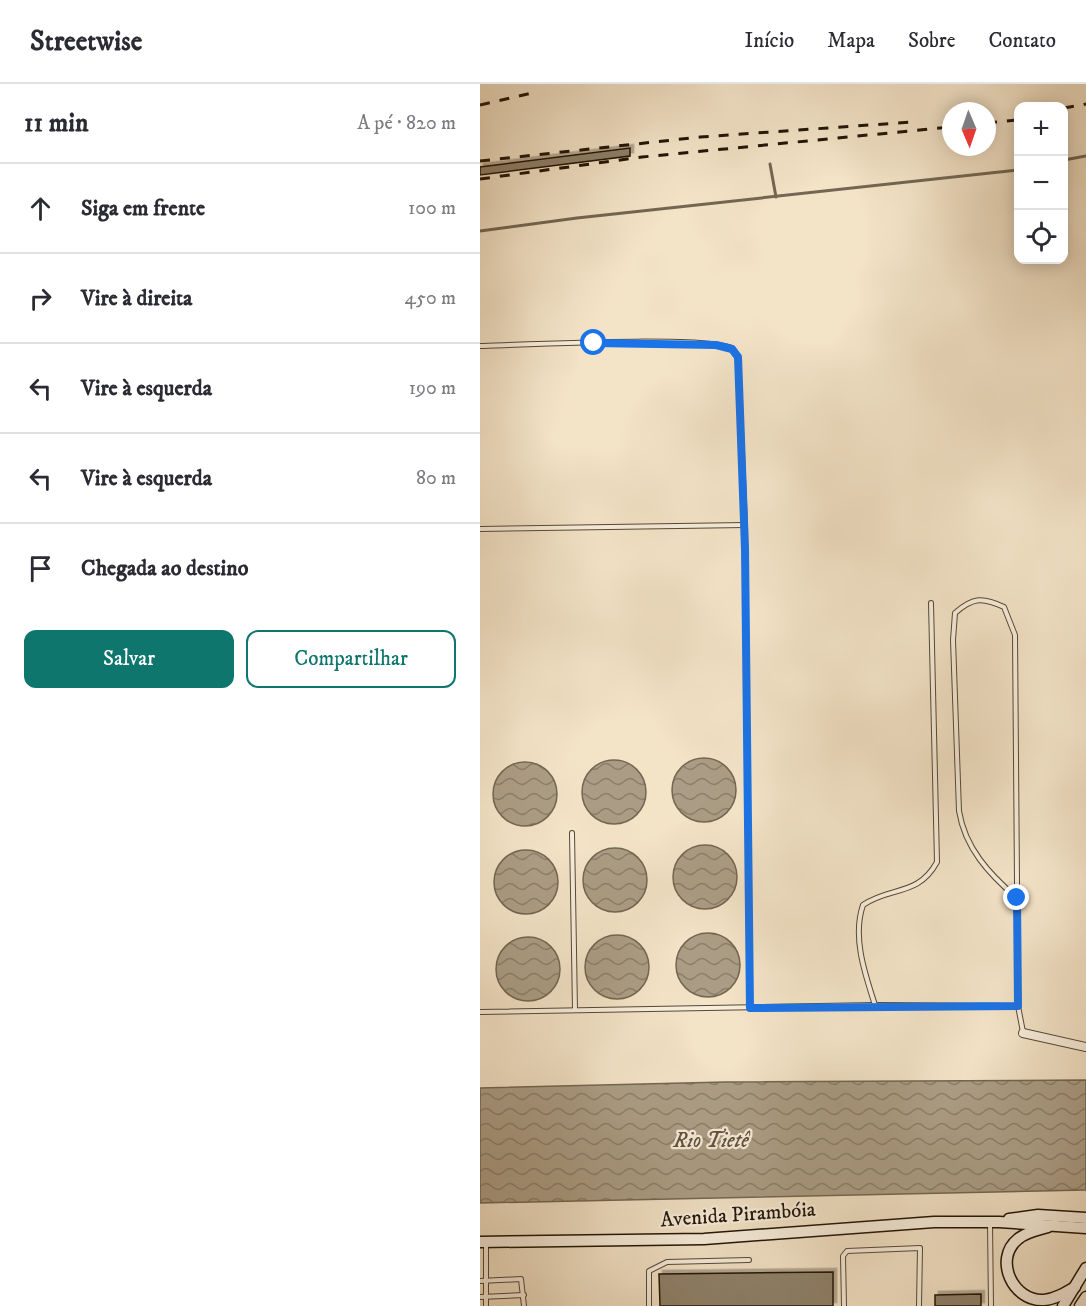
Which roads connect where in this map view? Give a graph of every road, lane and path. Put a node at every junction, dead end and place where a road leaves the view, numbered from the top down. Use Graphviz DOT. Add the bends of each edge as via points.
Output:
graph roads {
  1 [pos="480,346"];
  2 [pos="745,525"];
  3 [pos="480,529"];
  4 [pos="931,603"];
  5 [pos="572,833"];
  6 [pos="1017,898"];
  7 [pos="875,1005"];
  8 [pos="1018,1006"];
  9 [pos="750,1008"];
  10 [pos="575,1010"];
  11 [pos="480,1012"];
  12 [pos="1023,1033"];
  13 [pos="1086,1047"];
  14 [pos="1086,1218"];
  15 [pos="995,1222"];
  16 [pos="1059,1224"];
  17 [pos="1086,1228"];
  18 [pos="483,1242"];
  19 [pos="749,1260"];
  20 [pos="1086,1268"];
  21 [pos="480,1281"];
  22 [pos="487,1281"];
  23 [pos="1075,1287"];
  24 [pos="524,1295"];
  25 [pos="486,1296"];
  26 [pos="480,1297"];
  27 [pos="1086,1297"];
  28 [pos="486,1306"];
  29 [pos="524,1306"];
  30 [pos="649,1306"];
  31 [pos="844,1306"];
  32 [pos="920,1306"];
  33 [pos="991,1306"];
  34 [pos="1063,1306"];
  35 [pos="1080,1306"];
  1 -- 2 [label="lane" via="635,342 732,349 740,367"];
  2 -- 3 [label="lane"];
  2 -- 9 [label="lane"];
  4 -- 7 [label="lane" via="937,862 924,881 862,905 860,946"];
  5 -- 10 [label="lane"];
  6 -- 6 [label="lane" via="982,862 960,821 955,613 969,601 990,600 1005,606 1015,635"];
  6 -- 8 [label="lane"];
  7 -- 8 [label="lane"];
  7 -- 9 [label="lane"];
  8 -- 12 [label="lane"];
  9 -- 10 [label="lane"];
  10 -- 11 [label="lane"];
  12 -- 13 [label="street"];
  14 -- 15 [label="main road" via="1038,1215"];
  15 -- 16 [label="main road"];
  15 -- 18 [label="main road, Avenida Pirambóia" via="900,1223 704,1239"];
  15 -- 33 [label="lane"];
  16 -- 17 [label="main road"];
  16 -- 23 [label="main road" via="1017,1240 1007,1256 1008,1277 1022,1294 1036,1299 1054,1297"];
  18 -- 22 [label="lane"];
  19 -- 30 [label="lane" via="667,1262 655,1266 648,1271"];
  20 -- 23 [label="main road"];
  21 -- 22 [label="lane"];
  22 -- 24 [label="lane" via="521,1279"];
  22 -- 25 [label="lane"];
  23 -- 34 [label="main road"];
  24 -- 25 [label="lane"];
  24 -- 29 [label="lane"];
  25 -- 26 [label="lane"];
  25 -- 28 [label="lane"];
  27 -- 35 [label="main road"];
  31 -- 32 [label="lane" via="843,1257 847,1251 920,1248"];
}
